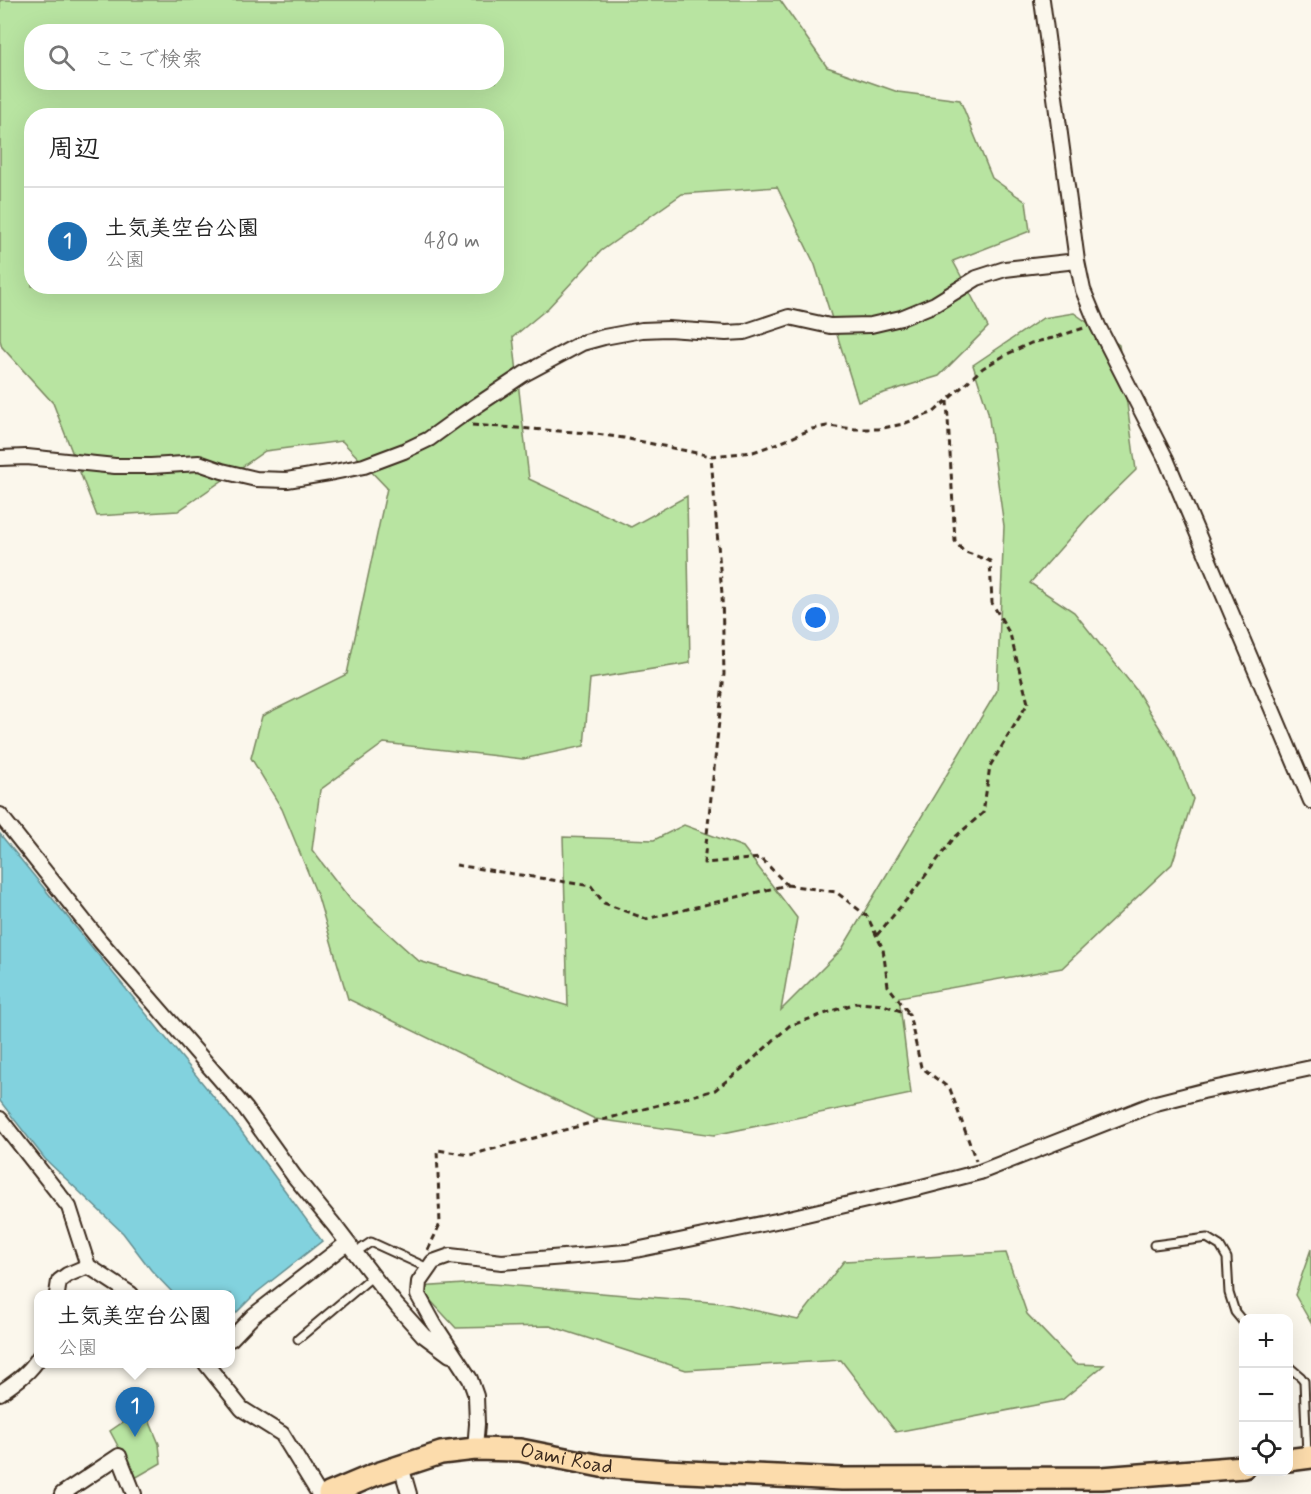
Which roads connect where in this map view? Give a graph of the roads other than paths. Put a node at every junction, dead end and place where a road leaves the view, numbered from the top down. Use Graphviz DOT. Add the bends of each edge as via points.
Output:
graph roads {
  1 [pos="1042,0"];
  2 [pos="1077,261"];
  3 [pos="0,458"];
  4 [pos="1311,801"];
  5 [pos="0,815"];
  6 [pos="1311,1068"];
  7 [pos="0,1119"];
  8 [pos="1154,1245"];
  9 [pos="351,1248"];
  10 [pos="88,1266"];
  11 [pos="425,1267"];
  12 [pos="373,1276"];
  13 [pos="58,1290"];
  14 [pos="125,1290"];
  15 [pos="1239,1317"];
  16 [pos="235,1335"];
  17 [pos="298,1339"];
  18 [pos="459,1362"];
  19 [pos="34,1365"];
  20 [pos="210,1368"];
  21 [pos="1290,1368"];
  22 [pos="0,1393"];
  23 [pos="475,1449"];
  24 [pos="1302,1458"];
  25 [pos="401,1466"];
  26 [pos="1239,1467"];
  27 [pos="62,1494"];
  28 [pos="134,1494"];
  29 [pos="319,1494"];
  30 [pos="329,1494"];
  31 [pos="409,1494"];
  1 -- 2 [label="street"];
  2 -- 3 [label="street" via="1005,269 977,278 901,318 871,325 830,326 789,317 744,332 642,330 582,343 531,369 429,439 364,466 287,480 256,479 199,463 114,466"];
  2 -- 4 [label="street" via="1083,290 1098,326 1166,459"];
  5 -- 9 [label="street" via="100,941 246,1109"];
  6 -- 11 [label="street" via="1156,1103 980,1172 776,1221 626,1252 502,1262 450,1256"];
  7 -- 10 [label="street" via="69,1207"];
  8 -- 15 [label="lane" via="1207,1238 1220,1246 1227,1257 1229,1293"];
  9 -- 11 [label="lane" via="371,1242"];
  9 -- 12 [label="street"];
  9 -- 16 [label="street" via="254,1315"];
  10 -- 13 [label="street" via="59,1281"];
  10 -- 14 [label="street"];
  11 -- 18 [label="street" via="418,1294"];
  12 -- 17 [label="lane"];
  12 -- 18 [label="street" via="423,1335"];
  18 -- 23 [label="street" via="476,1396"];
  19 -- 22 [label="street"];
  20 -- 29 [label="street" via="242,1409 282,1434"];
  21 -- 24 [label="lane" via="1304,1381"];
  23 -- 25 [label="main road, Oami Road" via="441,1453"];
  23 -- 26 [label="main road, Oami Road" via="520,1450 612,1467 842,1479 1102,1478"];
  25 -- 30 [label="main road, Oami Road"];
  25 -- 31 [label="street"];
  27 -- 28 [label="street" via="119,1456"];
}
